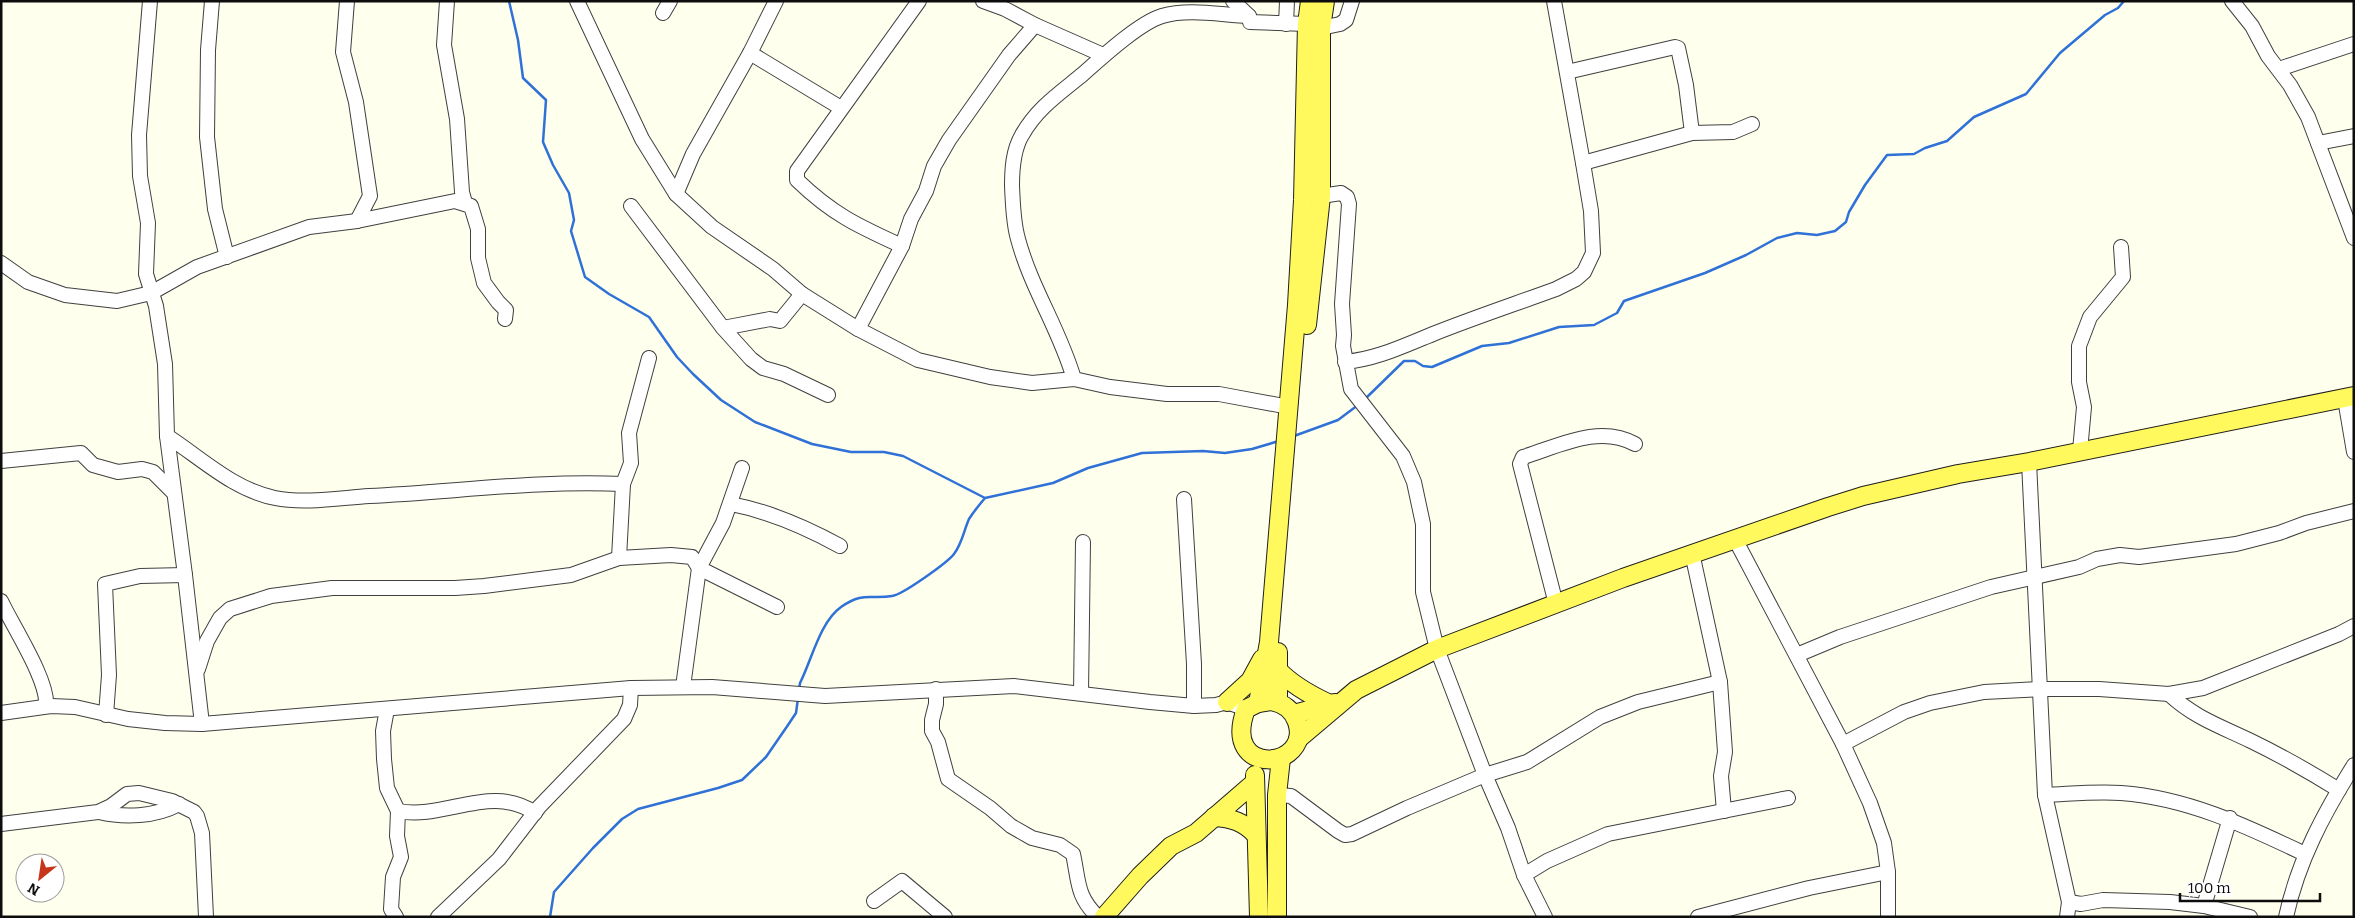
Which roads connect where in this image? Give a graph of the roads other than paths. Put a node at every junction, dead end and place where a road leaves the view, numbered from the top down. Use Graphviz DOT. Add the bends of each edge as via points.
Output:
graph roads {
  1 [pos="150,1"];
  2 [pos="212,1"];
  3 [pos="347,1"];
  4 [pos="447,1"];
  5 [pos="577,1"];
  6 [pos="776,1"];
  7 [pos="919,1"];
  8 [pos="983,1"];
  9 [pos="1233,1"];
  10 [pos="1287,1"];
  11 [pos="1310,1"];
  12 [pos="1325,1"];
  13 [pos="1352,1"];
  14 [pos="1554,1"];
  15 [pos="2232,1"];
  16 [pos="1006,5"];
  17 [pos="1249,16"];
  18 [pos="1286,24"];
  19 [pos="1035,25"];
  20 [pos="1314,26"];
  21 [pos="2354,44"];
  22 [pos="750,53"];
  23 [pos="1103,55"];
  24 [pos="2279,69"];
  25 [pos="1567,72"];
  26 [pos="841,108"];
  27 [pos="1752,124"];
  28 [pos="1692,133"];
  29 [pos="2354,136"];
  30 [pos="2318,143"];
  31 [pos="1584,163"];
  32 [pos="676,194"];
  33 [pos="1321,196"];
  34 [pos="460,199"];
  35 [pos="631,206"];
  36 [pos="357,221"];
  37 [pos="2354,238"];
  38 [pos="902,246"];
  39 [pos="2121,247"];
  40 [pos="227,257"];
  41 [pos="1,263"];
  42 [pos="152,293"];
  43 [pos="802,294"];
  44 [pos="505,319"];
  45 [pos="724,328"];
  46 [pos="858,328"];
  47 [pos="649,358"];
  48 [pos="1345,362"];
  49 [pos="1074,379"];
  50 [pos="828,395"];
  51 [pos="2349,397"];
  52 [pos="1292,408"];
  53 [pos="167,436"];
  54 [pos="1635,444"];
  55 [pos="2080,451"];
  56 [pos="1289,452"];
  57 [pos="2354,452"];
  58 [pos="1,461"];
  59 [pos="2029,462"];
  60 [pos="742,468"];
  61 [pos="623,484"];
  62 [pos="175,494"];
  63 [pos="1184,499"];
  64 [pos="731,504"];
  65 [pos="2354,511"];
  66 [pos="1735,539"];
  67 [pos="1083,542"];
  68 [pos="840,546"];
  69 [pos="1692,553"];
  70 [pos="620,558"];
  71 [pos="700,568"];
  72 [pos="186,575"];
  73 [pos="2036,578"];
  74 [pos="1,601"];
  75 [pos="1556,604"];
  76 [pos="777,607"];
  77 [pos="2354,626"];
  78 [pos="1270,642"];
  79 [pos="1436,649"];
  80 [pos="1797,655"];
  81 [pos="1277,669"];
  82 [pos="196,674"];
  83 [pos="1720,682"];
  84 [pos="683,687"];
  85 [pos="631,688"];
  86 [pos="936,689"];
  87 [pos="2041,689"];
  88 [pos="1081,693"];
  89 [pos="2169,694"];
  90 [pos="1227,702"];
  91 [pos="1278,702"];
  92 [pos="46,706"];
  93 [pos="1194,706"];
  94 [pos="1252,706"];
  95 [pos="1334,706"];
  96 [pos="381,709"];
  97 [pos="1,714"];
  98 [pos="106,714"];
  99 [pos="1294,714"];
  100 [pos="202,724"];
  101 [pos="1298,739"];
  102 [pos="1843,744"];
  103 [pos="1281,758"];
  104 [pos="2354,765"];
  105 [pos="1255,770"];
  106 [pos="1485,775"];
  107 [pos="2338,790"];
  108 [pos="1277,793"];
  109 [pos="2045,795"];
  110 [pos="1788,798"];
  111 [pos="178,804"];
  112 [pos="1724,810"];
  113 [pos="98,812"];
  114 [pos="398,812"];
  115 [pos="534,813"];
  116 [pos="1214,817"];
  117 [pos="2230,818"];
  118 [pos="1,824"];
  119 [pos="1256,836"];
  120 [pos="1185,837"];
  121 [pos="2305,854"];
  122 [pos="1888,872"];
  123 [pos="1524,875"];
  124 [pos="874,901"];
  125 [pos="2204,906"];
  126 [pos="2071,909"];
  127 [pos="206,917"];
  128 [pos="396,917"];
  129 [pos="438,917"];
  130 [pos="945,917"];
  131 [pos="1098,917"];
  132 [pos="1104,917"];
  133 [pos="1259,917"];
  134 [pos="1277,917"];
  135 [pos="1545,917"];
  136 [pos="1698,917"];
  137 [pos="1888,917"];
  138 [pos="2250,917"];
  139 [pos="2286,917"];
  1 -- 42 [label="street" via="139,156 148,223 146,274"];
  2 -- 40 [label="street" via="206,137 215,209"];
  3 -- 36 [label="street" via="343,52 356,102 370,196"];
  4 -- 34 [label="street" via="444,45 457,119"];
  5 -- 32 [label="street" via="642,139"];
  6 -- 22 [label="street"];
  7 -- 26 [label="street"];
  8 -- 16 [label="street"];
  9 -- 17 [label="street"];
  10 -- 18 [label="street"];
  11 -- 20 [label="main road"];
  12 -- 20 [label="main road"];
  13 -- 20 [label="street" via="1346,20"];
  14 -- 25 [label="street"];
  15 -- 24 [label="street"];
  16 -- 19 [label="street"];
  17 -- 18 [label="street" via="1250,22"];
  17 -- 23 [label="street" via="1184,12 1160,16"];
  18 -- 20 [label="street"];
  19 -- 23 [label="street"];
  19 -- 38 [label="street" via="1009,55 949,140 934,166"];
  20 -- 33 [label="main road"];
  20 -- 52 [label="main road"];
  21 -- 24 [label="street"];
  22 -- 26 [label="street"];
  22 -- 32 [label="street" via="693,154"];
  23 -- 49 [label="street" via="1039,110 1021,136 1013,162 1013,204 1018,239"];
  24 -- 30 [label="street" via="2308,117"];
  25 -- 28 [label="street" via="1676,46 1686,85"];
  25 -- 31 [label="street"];
  26 -- 38 [label="street" via="797,171 796,180 846,220"];
  27 -- 28 [label="street" via="1733,132"];
  28 -- 31 [label="street"];
  29 -- 30 [label="street"];
  30 -- 37 [label="street"];
  31 -- 48 [label="street" via="1593,253 1584,272 1576,279 1398,350 1361,361"];
  32 -- 43 [label="street" via="712,227 774,269"];
  33 -- 48 [label="street" via="1341,193 1349,204 1342,304"];
  33 -- 52 [label="main road"];
  34 -- 36 [label="street"];
  34 -- 44 [label="street" via="471,206 478,229 478,258 484,283 506,310"];
  35 -- 45 [label="street"];
  36 -- 40 [label="street" via="309,227"];
  38 -- 46 [label="street"];
  39 -- 55 [label="street" via="2123,277 2090,317 2079,346 2079,382 2084,407"];
  40 -- 42 [label="street" via="182,274"];
  41 -- 42 [label="street" via="28,282 65,295 117,301"];
  42 -- 53 [label="street" via="165,364"];
  43 -- 45 [label="street" via="780,320"];
  43 -- 46 [label="street"];
  45 -- 50 [label="street" via="751,359 764,368"];
  46 -- 49 [label="street" via="918,360 947,368 1032,383"];
  47 -- 61 [label="street" via="629,433 631,463"];
  48 -- 79 [label="street" via="1351,389 1403,456 1414,482 1423,524 1423,592"];
  49 -- 52 [label="street" via="1167,394 1219,394"];
  51 -- 55 [label="main road"];
  51 -- 57 [label="street"];
  52 -- 56 [label="main road"];
  53 -- 61 [label="street" via="222,476 274,498 328,499 574,482"];
  53 -- 62 [label="street"];
  54 -- 75 [label="street" via="1611,436 1573,439 1521,460"];
  55 -- 59 [label="main road"];
  56 -- 78 [label="main road"];
  56 -- 81 [label="main road"];
  58 -- 62 [label="street" via="81,453 93,464 118,472 142,469 153,472"];
  59 -- 66 [label="main road" via="1863,496"];
  59 -- 73 [label="street"];
  60 -- 64 [label="street"];
  61 -- 70 [label="street"];
  62 -- 72 [label="street"];
  63 -- 93 [label="street"];
  64 -- 68 [label="street" via="754,509"];
  64 -- 71 [label="street"];
  65 -- 73 [label="street" via="2236,544 2139,558 2108,556"];
  66 -- 69 [label="main road"];
  66 -- 80 [label="street"];
  67 -- 88 [label="street"];
  69 -- 75 [label="main road"];
  69 -- 83 [label="street"];
  70 -- 71 [label="street" via="681,555 692,557"];
  70 -- 82 [label="street" via="571,574 484,586 302,590 247,602 230,609 220,618 207,641"];
  71 -- 76 [label="street"];
  71 -- 84 [label="street"];
  72 -- 82 [label="street"];
  72 -- 98 [label="street" via="140,576 105,584 109,675"];
  73 -- 80 [label="street" via="1992,587 1840,637"];
  73 -- 87 [label="street"];
  74 -- 92 [label="street" via="20,633 47,700"];
  75 -- 79 [label="main road"];
  77 -- 89 [label="street" via="2202,688"];
  78 -- 90 [label="main road" via="1250,681"];
  78 -- 94 [label="main road"];
  79 -- 95 [label="main road" via="1356,690"];
  79 -- 106 [label="street"];
  80 -- 102 [label="street"];
  81 -- 91 [label="main road"];
  81 -- 95 [label="main road" via="1304,692"];
  82 -- 100 [label="street"];
  83 -- 106 [label="street" via="1638,702 1600,717 1527,762"];
  83 -- 112 [label="street" via="1726,752 1721,776"];
  84 -- 85 [label="street"];
  84 -- 86 [label="street" via="825,696 882,695"];
  85 -- 96 [label="street"];
  85 -- 115 [label="street" via="630,705 624,719"];
  86 -- 88 [label="street" via="1014,686"];
  86 -- 131 [label="street" via="932,731 948,779 1011,826 1032,838 1060,845 1073,854 1076,879 1087,906"];
  87 -- 89 [label="street"];
  87 -- 102 [label="street" via="1984,692 1930,703 1904,712"];
  87 -- 109 [label="street"];
  88 -- 93 [label="street"];
  89 -- 107 [label="street" via="2184,708 2214,726 2293,762"];
  90 -- 93 [label="street"];
  90 -- 94 [label="street"];
  91 -- 94 [label="main road"];
  91 -- 99 [label="main road"];
  92 -- 97 [label="street"];
  92 -- 98 [label="street" via="75,707"];
  94 -- 105 [label="main road" via="1240,724 1241,739"];
  95 -- 99 [label="main road"];
  95 -- 101 [label="main road"];
  95 -- 108 [label="main road"];
  96 -- 100 [label="street"];
  96 -- 114 [label="street" via="387,788"];
  98 -- 100 [label="street" via="165,723"];
  99 -- 101 [label="main road" via="1299,726"];
  101 -- 103 [label="main road" via="1292,751"];
  102 -- 122 [label="street" via="1884,843"];
  103 -- 105 [label="main road" via="1268,760"];
  103 -- 108 [label="main road"];
  104 -- 107 [label="street"];
  105 -- 116 [label="main road"];
  105 -- 119 [label="main road"];
  105 -- 120 [label="main road" via="1192,824"];
  106 -- 108 [label="street" via="1345,835 1291,796"];
  106 -- 123 [label="street"];
  107 -- 121 [label="street"];
  108 -- 134 [label="main road"];
  109 -- 117 [label="street" via="2120,793 2190,806"];
  109 -- 126 [label="street"];
  110 -- 112 [label="street"];
  111 -- 113 [label="street" via="149,814"];
  111 -- 113 [label="street" via="153,795 128,794"];
  111 -- 127 [label="street" via="198,816 202,833"];
  112 -- 123 [label="street" via="1608,834"];
  113 -- 118 [label="street"];
  114 -- 115 [label="street" via="422,812 503,800"];
  114 -- 128 [label="street" via="397,836 401,857 393,877 391,909"];
  115 -- 129 [label="street" via="499,859"];
  116 -- 119 [label="main road" via="1234,819"];
  116 -- 120 [label="main road" via="1196,833"];
  117 -- 121 [label="street"];
  117 -- 125 [label="street"];
  119 -- 133 [label="main road"];
  120 -- 132 [label="main road" via="1140,876"];
  121 -- 139 [label="street"];
  122 -- 136 [label="street" via="1809,888"];
  122 -- 137 [label="street"];
  123 -- 135 [label="street"];
  124 -- 130 [label="street" via="902,881"];
  125 -- 126 [label="street" via="2118,900"];
  125 -- 138 [label="street"];
}
